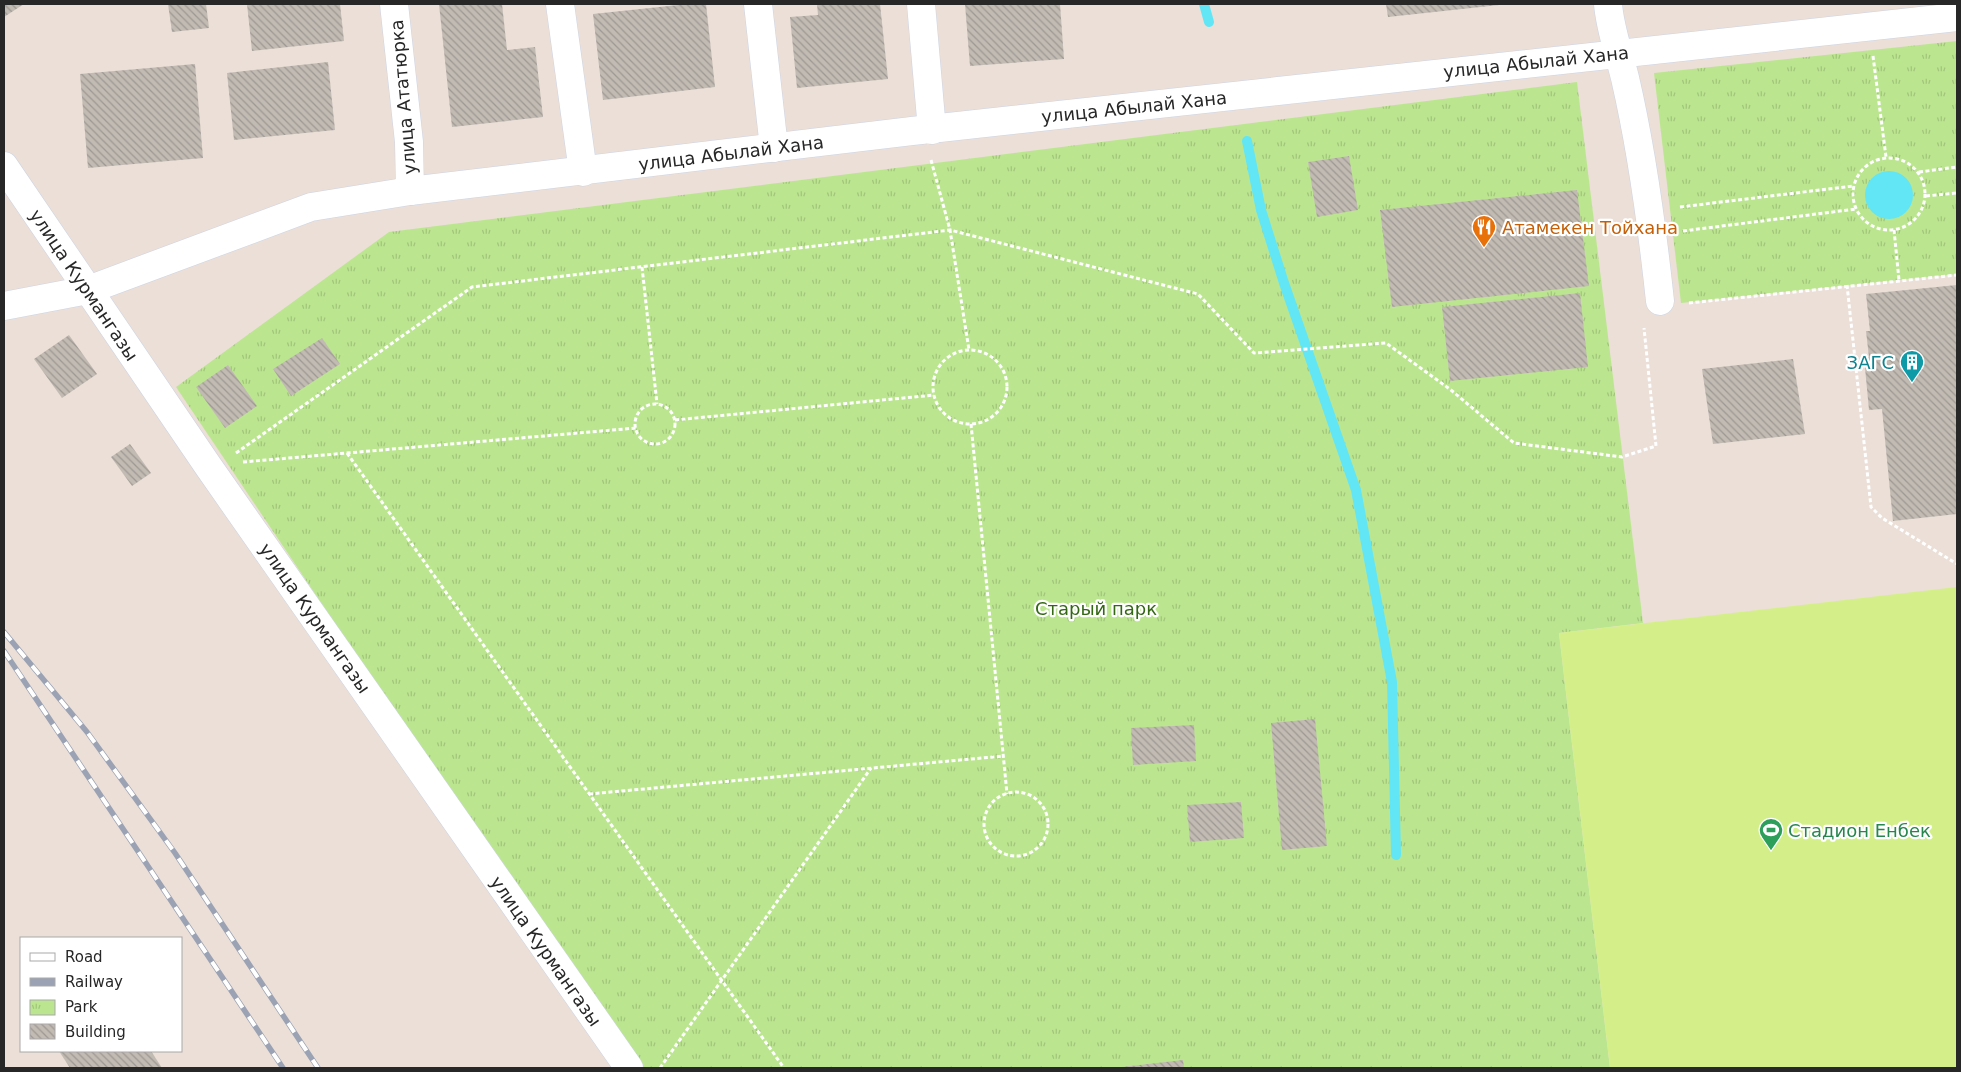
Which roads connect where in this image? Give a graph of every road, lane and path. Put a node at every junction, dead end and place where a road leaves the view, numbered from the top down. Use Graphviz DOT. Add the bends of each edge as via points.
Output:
graph roads {
  1 [pos="394,4"];
  2 [pos="560,4"];
  3 [pos="758,4"];
  4 [pos="921,4"];
  5 [pos="1608,4"];
  6 [pos="1957,17"];
  7 [pos="1872,49"];
  8 [pos="1618,52"];
  9 [pos="931,142"];
  10 [pos="774,148"];
  11 [pos="1886,157"];
  12 [pos="4,166"];
  13 [pos="1957,168"];
  14 [pos="583,172"];
  15 [pos="1919,172"];
  16 [pos="1854,186"];
  17 [pos="410,191"];
  18 [pos="1957,193"];
  19 [pos="1926,196"];
  20 [pos="1671,208"];
  21 [pos="1856,209"];
  22 [pos="950,230"];
  23 [pos="1894,230"];
  24 [pos="1682,231"];
  25 [pos="642,267"];
  26 [pos="1957,275"];
  27 [pos="1899,280"];
  28 [pos="1847,286"];
  29 [pos="88,290"];
  30 [pos="4,306"];
  31 [pos="1661,309"];
  32 [pos="969,350"];
  33 [pos="934,395"];
  34 [pos="657,404"];
  35 [pos="675,420"];
  36 [pos="971,424"];
  37 [pos="636,428"];
  38 [pos="347,453"];
  39 [pos="215,465"];
  40 [pos="1957,564"];
  41 [pos="1004,756"];
  42 [pos="871,768"];
  43 [pos="589,794"];
  44 [pos="1007,794"];
  45 [pos="720,979"];
  46 [pos="628,1068"];
  47 [pos="660,1068"];
  48 [pos="784,1068"];
  1 -- 17 [label="street, улица Ататюрка" via="409,142"];
  2 -- 14 [label="street"];
  3 -- 10 [label="street"];
  4 -- 9 [label="street"];
  5 -- 8 [label="street"];
  6 -- 8 [label="street, улица Абылай Хана"];
  7 -- 11 [label="path"];
  8 -- 9 [label="street, улица Абылай Хана"];
  8 -- 31 [label="street" via="1651,217"];
  9 -- 10 [label="street, улица Абылай Хана"];
  9 -- 22 [label="path"];
  10 -- 14 [label="street, улица Абылай Хана"];
  11 -- 15 [label="path" via="1898,158"];
  11 -- 16 [label="path" via="1865,166"];
  12 -- 29 [label="street, улица Курмангазы"];
  13 -- 15 [label="path"];
  14 -- 17 [label="street, улица Абылай Хана"];
  15 -- 19 [label="path"];
  16 -- 20 [label="path"];
  16 -- 21 [label="path"];
  17 -- 29 [label="street, улица Абылай Хана" via="312,206"];
  18 -- 19 [label="path"];
  19 -- 23 [label="path" via="1916,219"];
  21 -- 23 [label="path" via="1872,225"];
  21 -- 24 [label="path"];
  22 -- 25 [label="path"];
  22 -- 31 [label="path" via="1198,294 1254,353 1386,343 1451,390 1514,444 1622,457 1656,446"];
  22 -- 32 [label="path"];
  23 -- 27 [label="path"];
  25 -- 34 [label="path"];
  25 -- 39 [label="path" via="472,287"];
  26 -- 27 [label="path"];
  27 -- 28 [label="path"];
  28 -- 31 [label="path"];
  28 -- 40 [label="path" via="1871,507 1882,518"];
  29 -- 30 [label="street, улица Абылай Хана"];
  29 -- 39 [label="street, улица Курмангазы"];
  32 -- 33 [label="path" via="956,353 937,370"];
  32 -- 36 [label="path" via="991,357 1005,375 1007,386 1006,397 997,412 982,422"];
  33 -- 35 [label="path"];
  33 -- 36 [label="path" via="938,407 947,416"];
  34 -- 35 [label="path" via="668,409"];
  34 -- 37 [label="path" via="640,410"];
  35 -- 37 [label="path" via="668,438 656,443 643,439"];
  36 -- 41 [label="path"];
  37 -- 38 [label="path"];
  38 -- 39 [label="path"];
  38 -- 43 [label="path"];
  39 -- 46 [label="street, улица Курмангазы"];
  41 -- 42 [label="path"];
  41 -- 44 [label="path"];
  42 -- 43 [label="path"];
  42 -- 45 [label="path"];
  43 -- 45 [label="path"];
  44 -- 44 [label="path" via="991,805 986,814 986,834 998,851 1018,856 1028,854 1044,840 1048,830 1046,814 1038,801 1029,795"];
  45 -- 47 [label="path"];
  45 -- 48 [label="path"];
}
